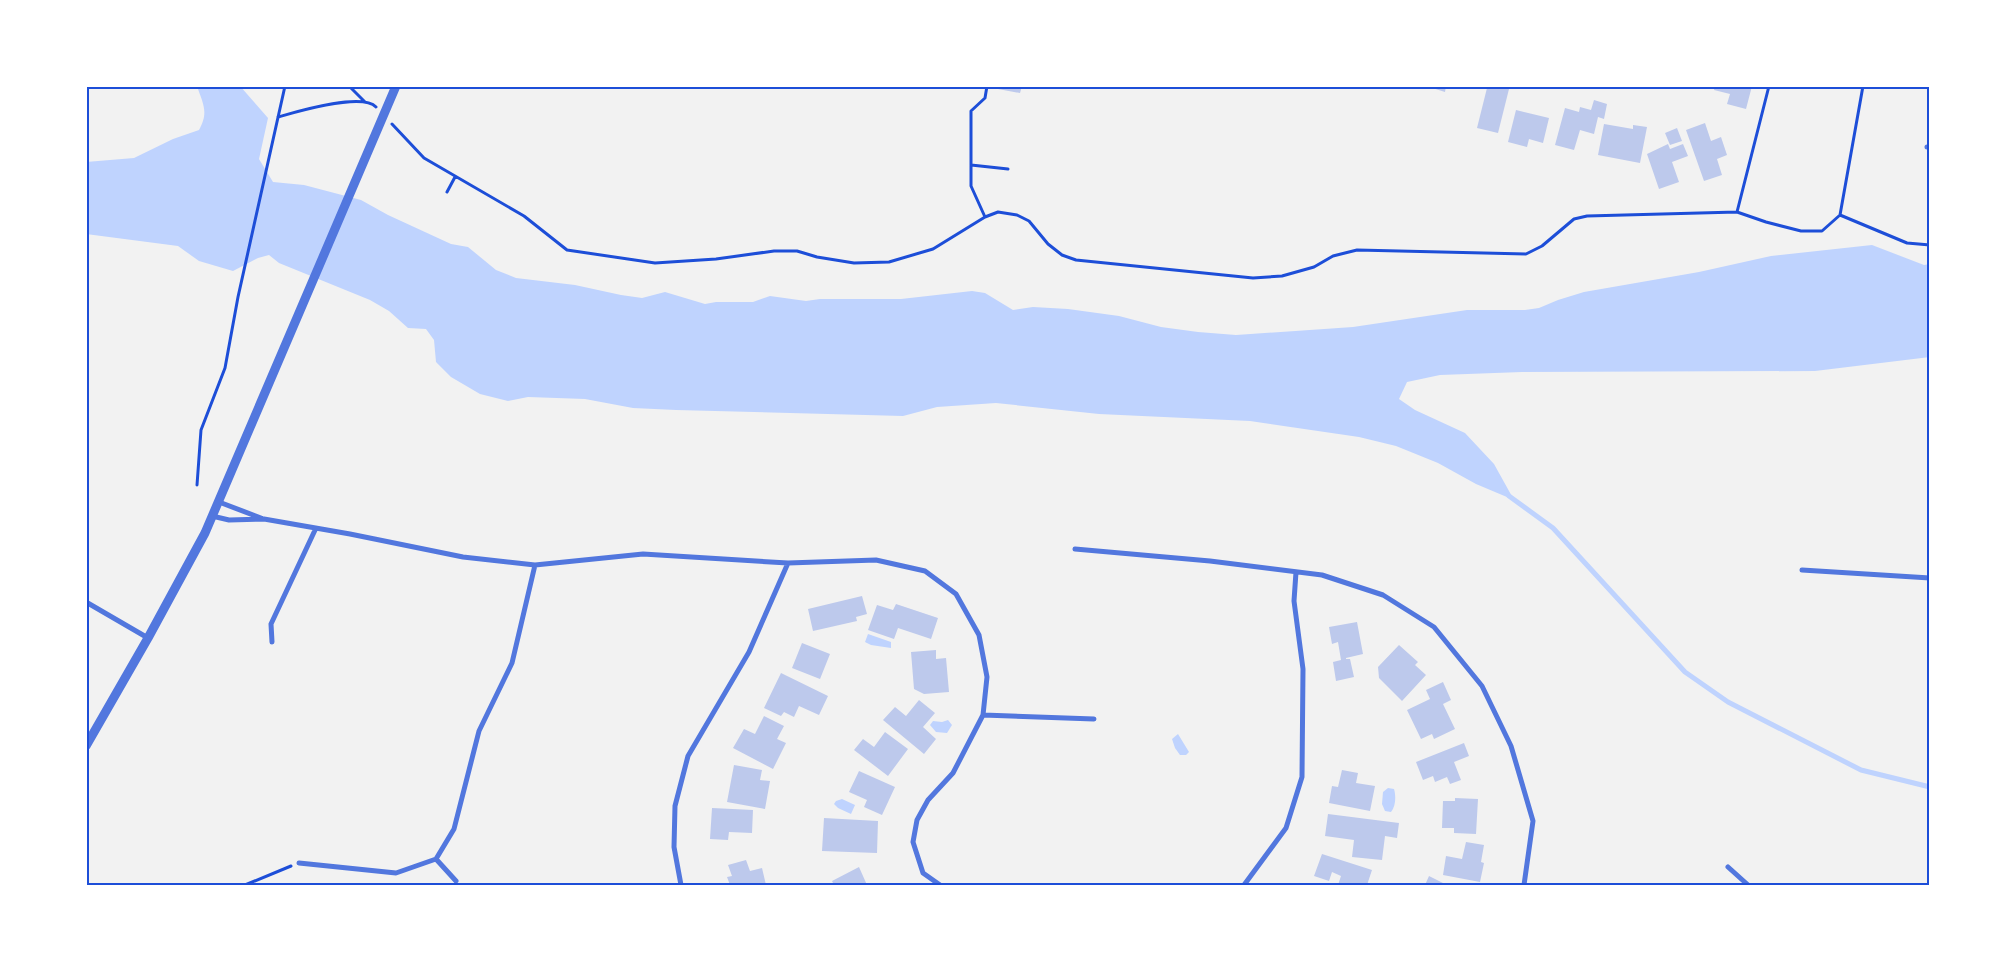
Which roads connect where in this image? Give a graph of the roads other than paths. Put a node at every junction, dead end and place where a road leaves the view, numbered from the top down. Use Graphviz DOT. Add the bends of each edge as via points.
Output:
graph roads {
  1 [pos="396,86"];
  2 [pos="219,502"];
  3 [pos="212,516"];
  4 [pos="264,520"];
  5 [pos="316,528"];
  6 [pos="1074,549"];
  7 [pos="788,563"];
  8 [pos="535,565"];
  9 [pos="1802,570"];
  10 [pos="1296,572"];
  11 [pos="1930,578"];
  12 [pos="86,602"];
  13 [pos="148,638"];
  14 [pos="272,642"];
  15 [pos="983,715"];
  16 [pos="1094,719"];
  17 [pos="86,746"];
  18 [pos="436,859"];
  19 [pos="299,863"];
  20 [pos="1728,867"];
  21 [pos="456,881"];
  22 [pos="680,885"];
  23 [pos="940,885"];
  24 [pos="1244,885"];
  25 [pos="1524,885"];
  26 [pos="1748,885"];
  1 -- 2 [label="street"];
  2 -- 3 [label="street"];
  2 -- 4 [label="street"];
  3 -- 4 [label="street" via="229,520"];
  3 -- 13 [label="street"];
  4 -- 5 [label="street"];
  5 -- 8 [label="street" via="463,558"];
  5 -- 14 [label="street" via="271,624"];
  6 -- 10 [label="street"];
  7 -- 8 [label="street" via="643,554"];
  7 -- 15 [label="street" via="876,560 926,570 956,594 979,634 987,677"];
  7 -- 22 [label="street" via="748,652 688,756 676,806 674,847"];
  8 -- 18 [label="street" via="512,663 479,732 454,829"];
  9 -- 11 [label="street"];
  10 -- 24 [label="street" via="1294,601 1303,670 1302,777 1286,828"];
  10 -- 25 [label="street" via="1322,575 1383,595 1434,627 1482,686 1511,746 1533,821"];
  12 -- 13 [label="street"];
  13 -- 17 [label="street"];
  15 -- 16 [label="street"];
  15 -- 23 [label="street" via="953,773 928,800 917,820 913,842 923,873"];
  18 -- 19 [label="street" via="396,873"];
  18 -- 21 [label="street"];
  20 -- 26 [label="street"];
}
